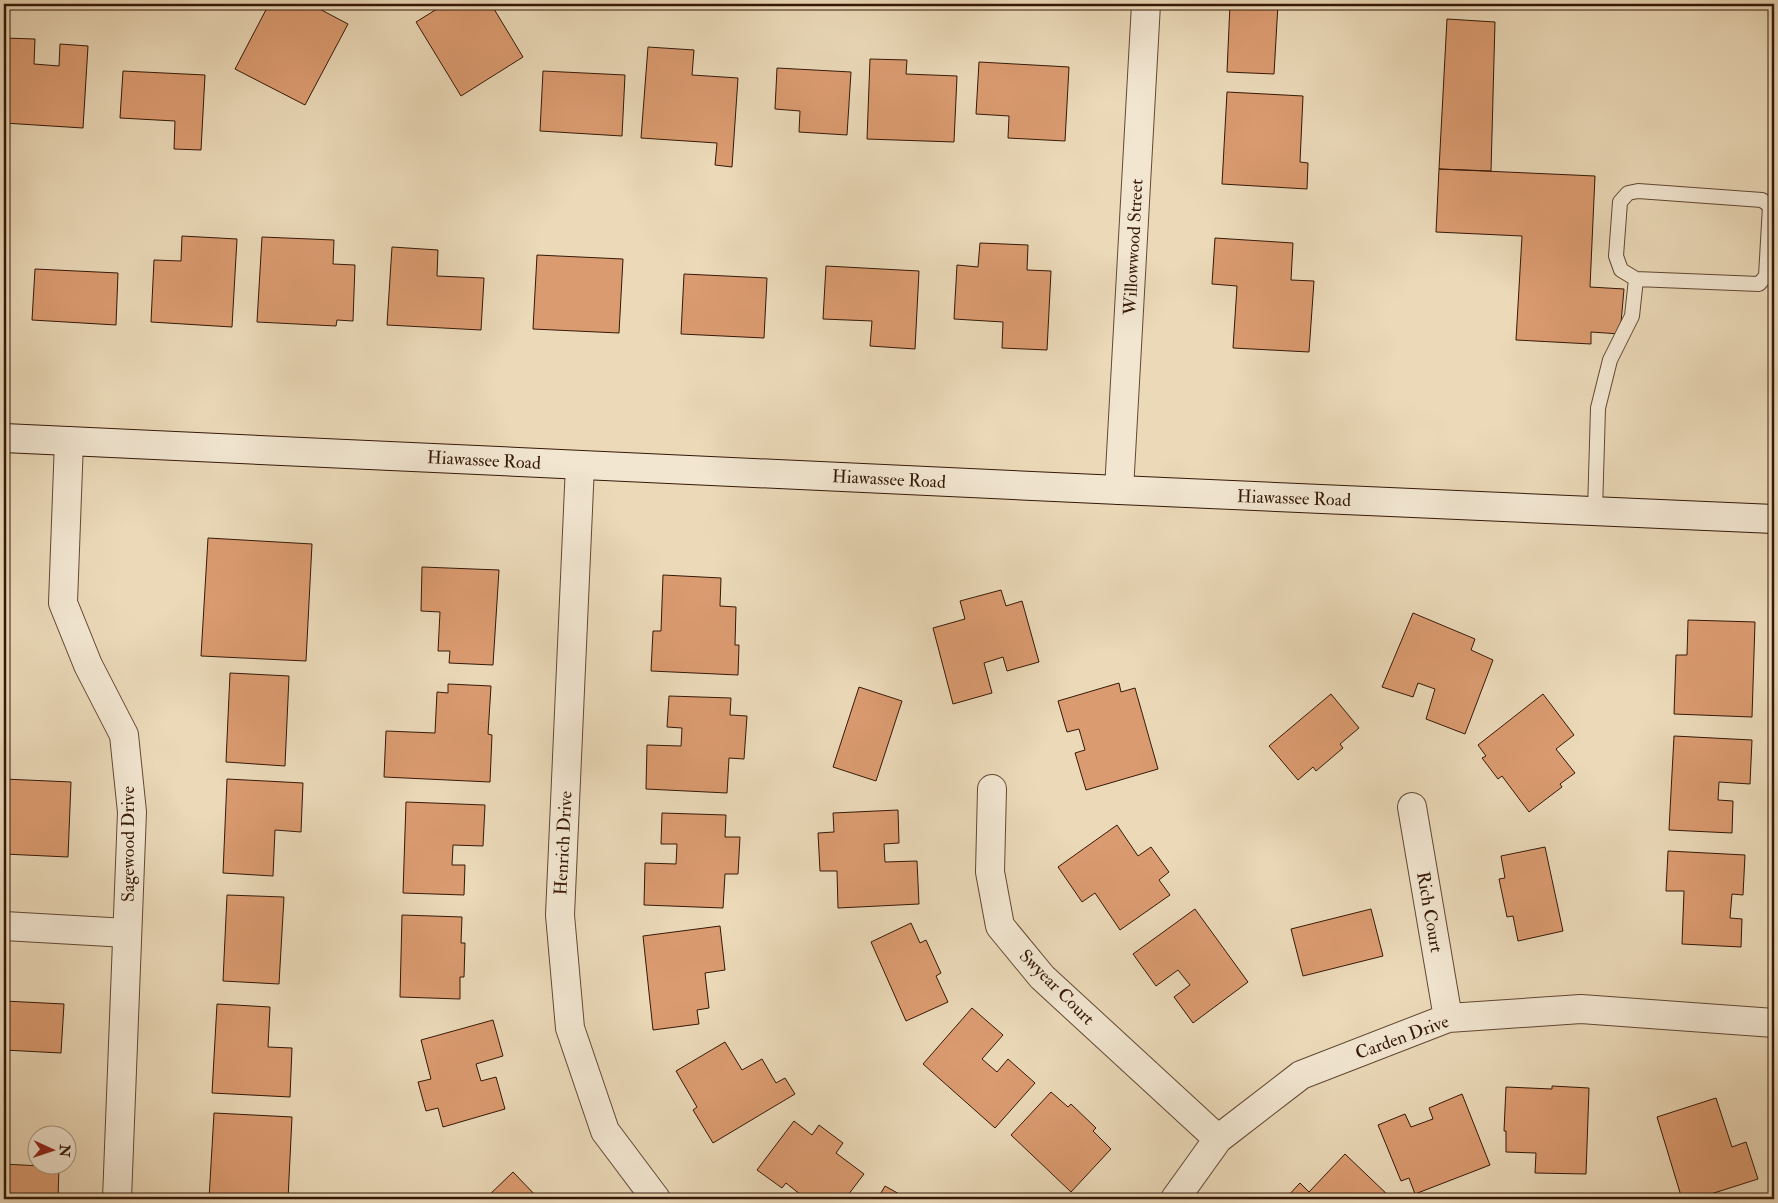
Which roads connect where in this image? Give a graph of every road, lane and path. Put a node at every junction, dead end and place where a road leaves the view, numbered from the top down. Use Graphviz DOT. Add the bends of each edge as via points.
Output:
graph roads {
  1 [pos="1146,4"];
  2 [pos="1636,280"];
  3 [pos="4,438"];
  4 [pos="69,442"];
  5 [pos="580,464"];
  6 [pos="1119,490"];
  7 [pos="1595,511"];
  8 [pos="1774,519"];
  9 [pos="992,789"];
  10 [pos="1412,807"];
  11 [pos="4,926"];
  12 [pos="127,933"];
  13 [pos="1448,1018"];
  14 [pos="1774,1023"];
  15 [pos="1218,1139"];
  16 [pos="117,1199"];
  17 [pos="656,1199"];
  18 [pos="1175,1199"];
  1 -- 6 [label="street, Willowwood Street"];
  2 -- 2 [label="lane" via="1621,270 1616,256 1620,202 1628,193 1638,191 1762,200 1770,206 1766,276 1759,284"];
  2 -- 7 [label="lane" via="1632,316 1610,360 1598,408"];
  3 -- 4 [label="street, Hiawassee Road"];
  4 -- 5 [label="street, Hiawassee Road"];
  4 -- 12 [label="street, Sagewood Drive" via="63,603 88,665 124,735 132,812"];
  5 -- 6 [label="street, Hiawassee Road"];
  5 -- 17 [label="street, Henrich Drive" via="560,915 570,1028 605,1131"];
  6 -- 7 [label="street, Hiawassee Road"];
  7 -- 8 [label="street, Hiawassee Road"];
  9 -- 15 [label="street, Swyear Court" via="990,872 1000,926 1042,977"];
  10 -- 13 [label="street, Rich Court"];
  11 -- 12 [label="street"];
  12 -- 16 [label="street, Sagewood Drive"];
  13 -- 14 [label="street, Carden Drive" via="1581,1009"];
  13 -- 15 [label="street, Carden Drive" via="1301,1075"];
  15 -- 18 [label="street, Carden Drive"];
}
